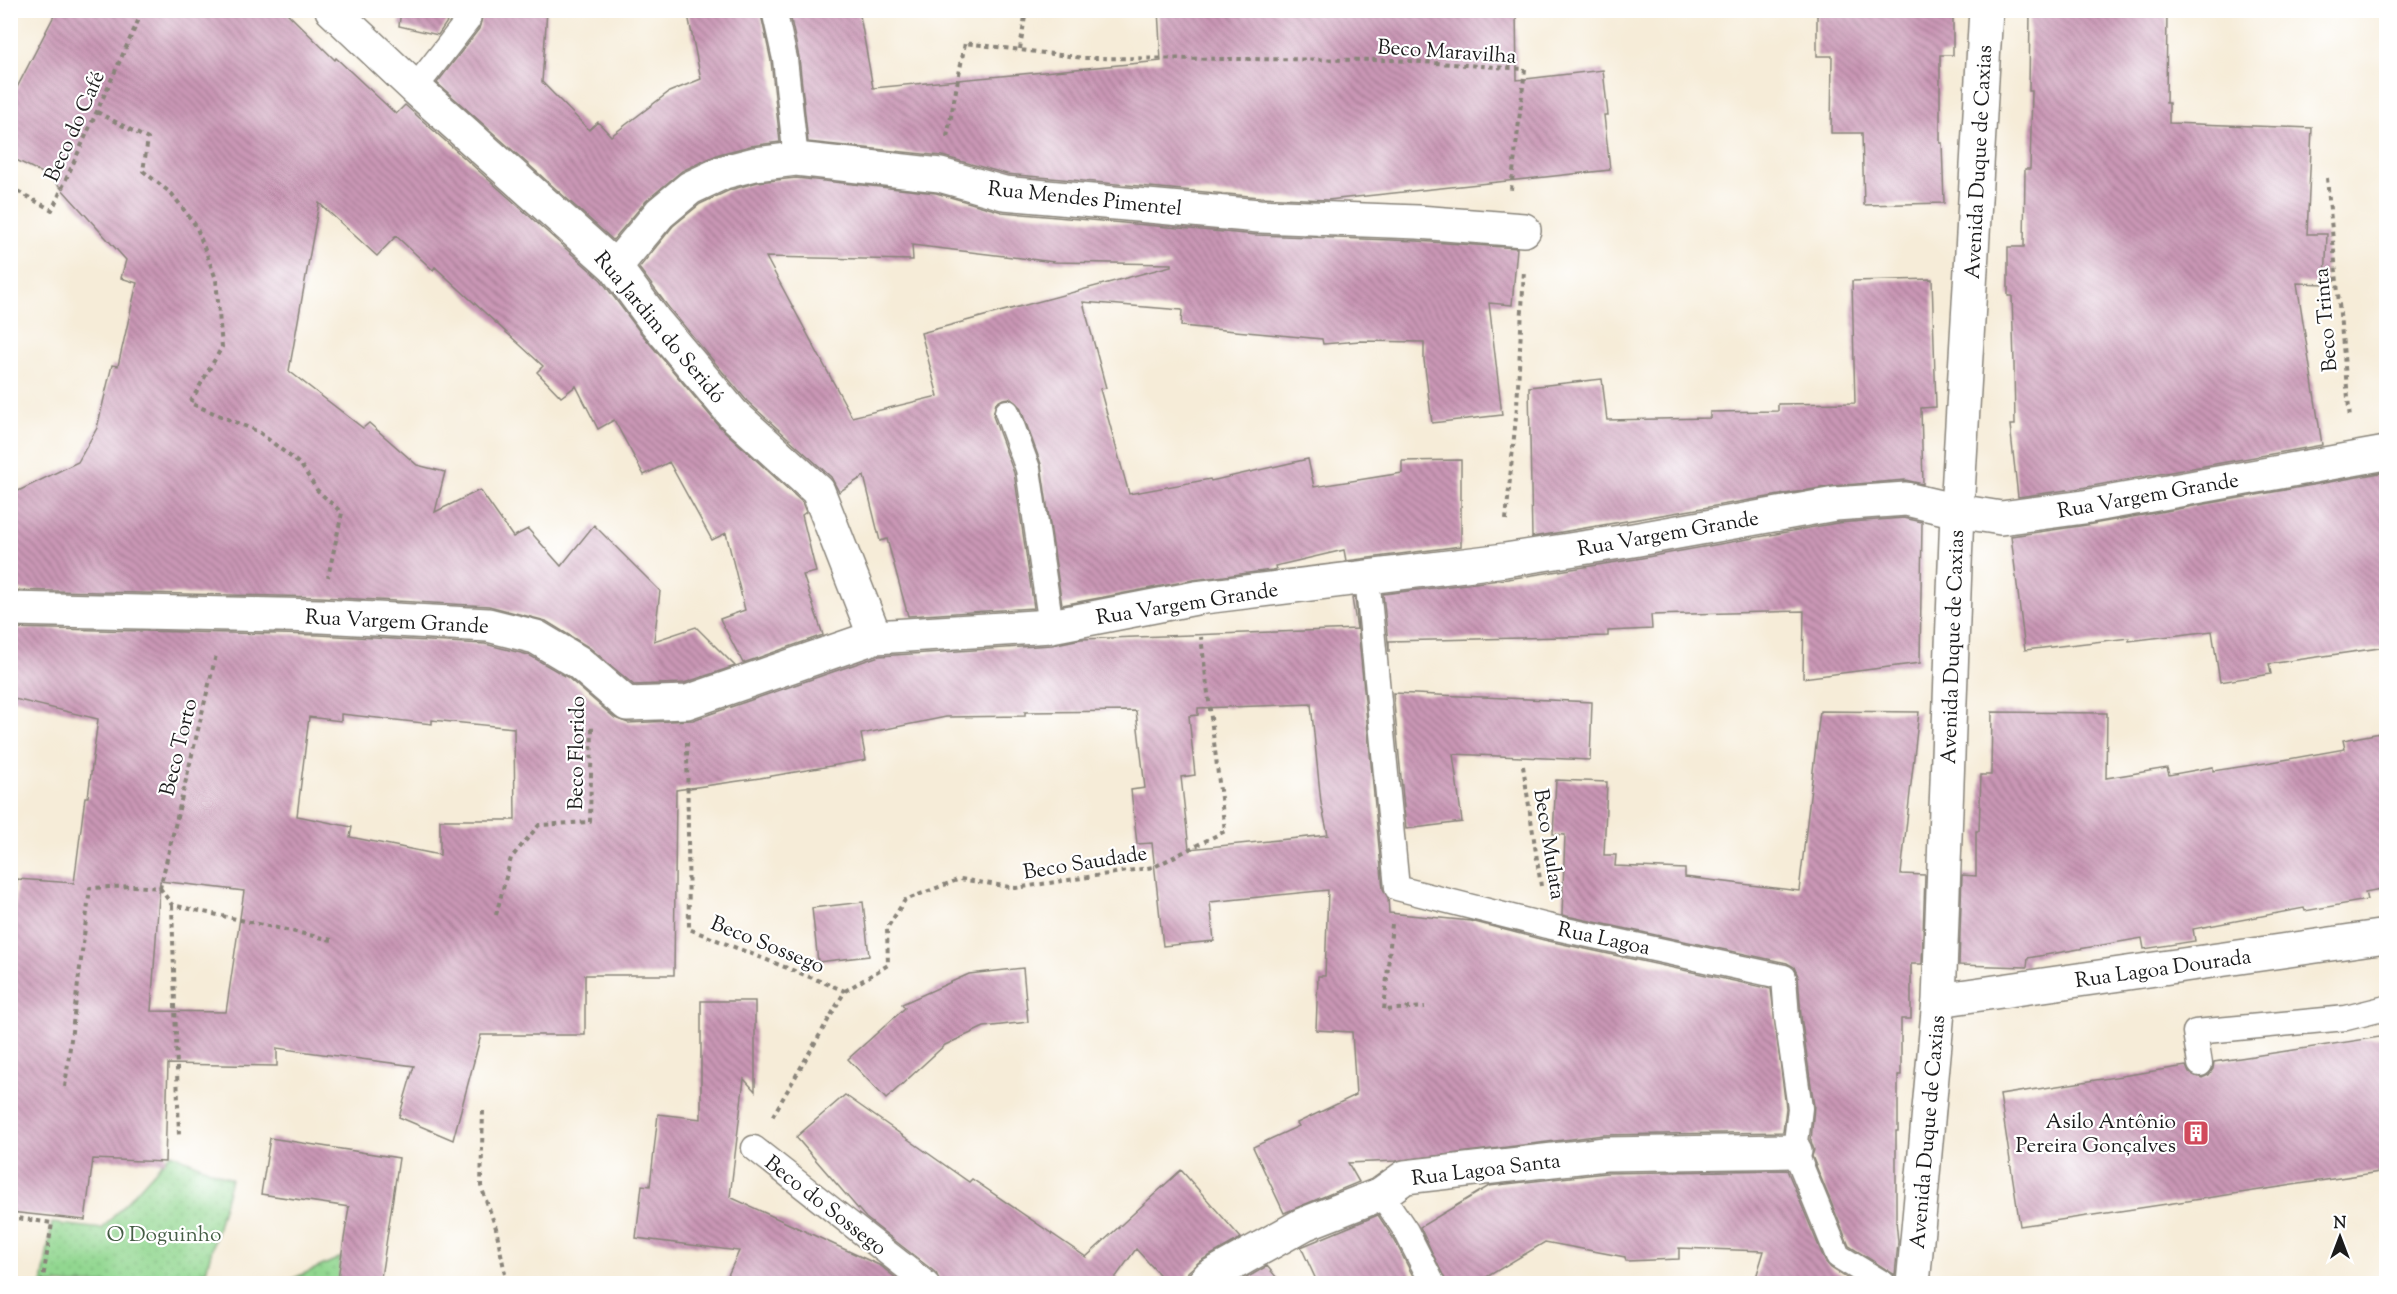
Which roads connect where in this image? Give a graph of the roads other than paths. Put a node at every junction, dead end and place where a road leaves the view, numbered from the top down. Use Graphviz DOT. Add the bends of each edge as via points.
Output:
graph roads {
  1 [pos="332,10"];
  2 [pos="470,10"];
  3 [pos="774,10"];
  4 [pos="1986,10"];
  5 [pos="415,88"];
  6 [pos="796,159"];
  7 [pos="1524,230"];
  8 [pos="615,267"];
  9 [pos="1007,412"];
  10 [pos="2386,453"];
  11 [pos="1957,511"];
  12 [pos="1367,577"];
  13 [pos="10,609"];
  14 [pos="1051,626"];
  15 [pos="875,637"];
  16 [pos="2386,936"];
  17 [pos="1939,1000"];
  18 [pos="2386,1008"];
  19 [pos="2200,1064"];
  20 [pos="754,1148"];
  21 [pos="1795,1151"];
  22 [pos="1381,1194"];
  23 [pos="927,1284"];
  24 [pos="1203,1284"];
  25 [pos="1433,1284"];
  26 [pos="1884,1284"];
  27 [pos="1913,1284"];
  1 -- 5 [label="street, Rua Jardim do Seridó"];
  2 -- 5 [label="lane" via="468,20"];
  3 -- 6 [label="lane" via="785,59"];
  4 -- 11 [label="street, Avenida Duque de Caxias"];
  5 -- 8 [label="street, Rua Jardim do Seridó"];
  6 -- 7 [label="street, Rua Mendes Pimentel" via="940,175 1004,193 1259,216"];
  6 -- 8 [label="street, Rua Mendes Pimentel" via="724,172 690,188 660,213"];
  8 -- 15 [label="street, Rua Jardim do Seridó" via="733,414 818,491"];
  9 -- 14 [label="lane" via="1028,469"];
  10 -- 11 [label="street, Rua Vargem Grande" via="2084,507 2001,518"];
  11 -- 12 [label="street, Rua Vargem Grande" via="1906,499 1835,504 1633,540"];
  11 -- 17 [label="street, Avenida Duque de Caxias"];
  12 -- 14 [label="street, Rua Vargem Grande" via="1196,598"];
  12 -- 21 [label="lane, Rua Lagoa" via="1397,888 1547,926 1784,977 1800,1107"];
  13 -- 15 [label="street, Rua Vargem Grande" via="320,616 488,625 536,637 578,662 627,704 687,702"];
  14 -- 15 [label="street, Rua Vargem Grande"];
  16 -- 17 [label="street, Rua Lagoa Dourada"];
  17 -- 27 [label="street, Avenida Duque de Caxias"];
  18 -- 19 [label="lane" via="2346,1018 2195,1032"];
  20 -- 23 [label="lane, Beco do Sossego"];
  21 -- 22 [label="street, Rua Lagoa Santa" via="1605,1154 1405,1177"];
  21 -- 26 [label="lane, Rua Lagoa" via="1839,1256"];
  22 -- 24 [label="street, Rua Lagoa Santa" via="1304,1224"];
  22 -- 25 [label="lane" via="1406,1231"];
}
